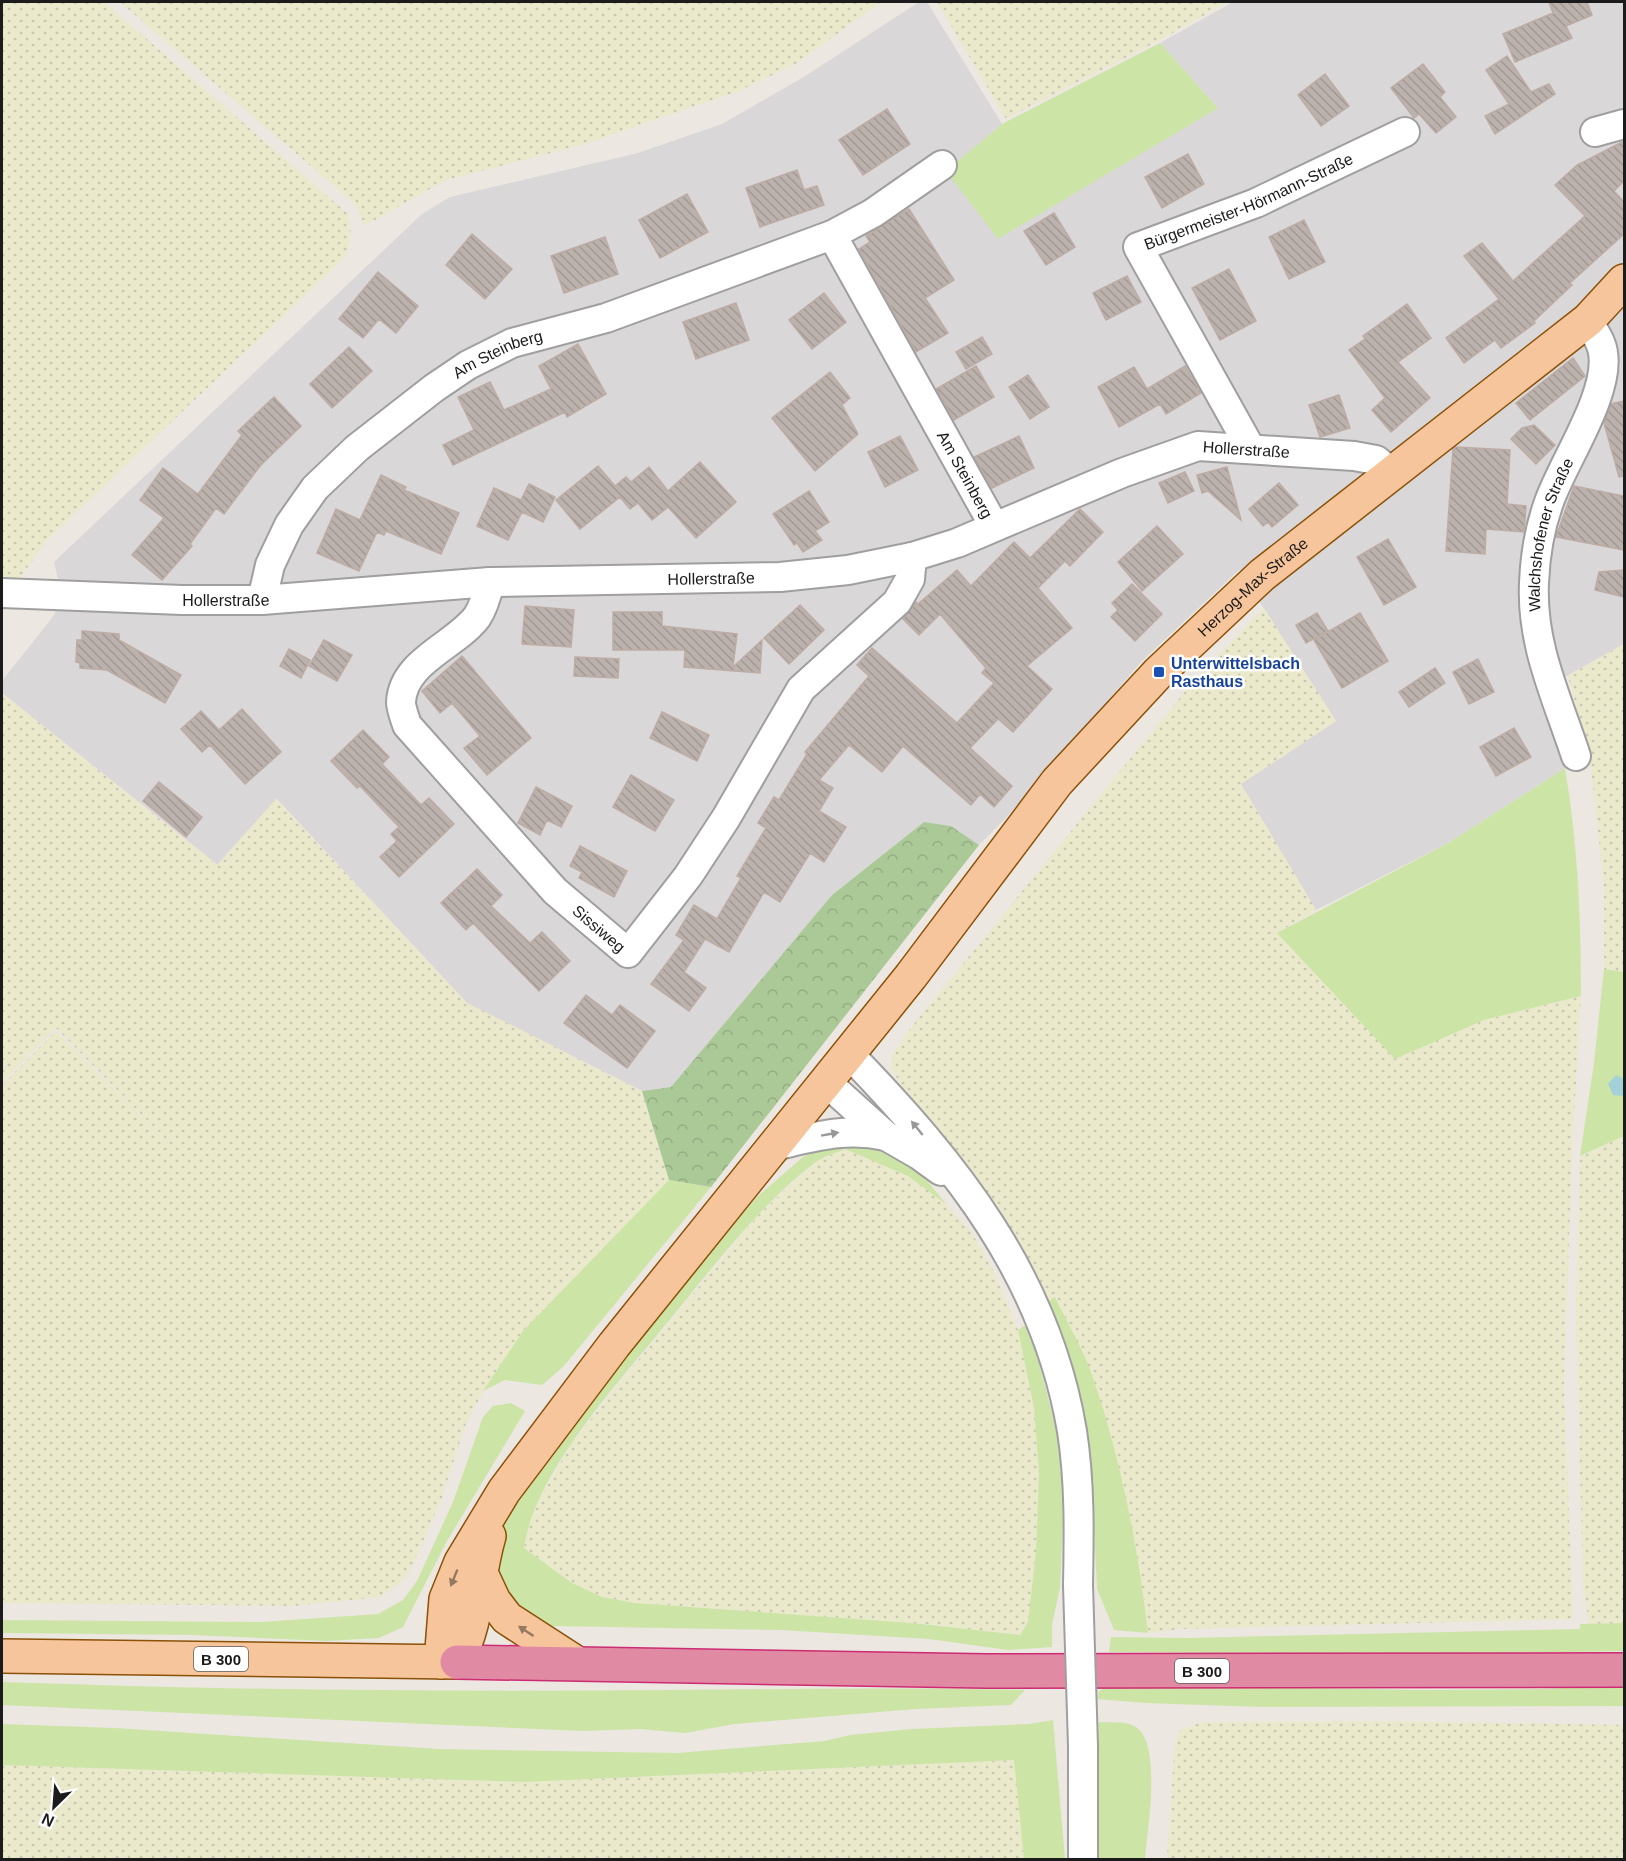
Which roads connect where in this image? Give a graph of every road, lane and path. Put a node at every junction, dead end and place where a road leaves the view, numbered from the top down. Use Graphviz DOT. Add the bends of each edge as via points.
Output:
graph roads {
  1 [pos="1624,124"];
  2 [pos="1405,132"];
  3 [pos="1595,132"];
  4 [pos="942,165"];
  5 [pos="832,235"];
  6 [pos="1624,281"];
  7 [pos="1588,320"];
  8 [pos="1251,449"];
  9 [pos="1391,472"];
  10 [pos="994,526"];
  11 [pos="912,557"];
  12 [pos="490,582"];
  13 [pos="2,593"];
  14 [pos="262,600"];
  15 [pos="1576,756"];
  16 [pos="849,1054"];
  17 [pos="826,1082"];
  18 [pos="886,1136"];
  19 [pos="774,1146"];
  20 [pos="966,1190"];
  21 [pos="504,1491"];
  22 [pos="480,1571"];
  23 [pos="2,1656"];
  24 [pos="449,1662"];
  25 [pos="575,1662"];
  26 [pos="1624,1670"];
  27 [pos="1083,1860"];
  1 -- 3 [label="street"];
  2 -- 8 [label="street, Bürgermeister-Hörmann-Straße" via="1256,203 1138,247"];
  4 -- 5 [label="street, Am Steinberg" via="873,213"];
  5 -- 10 [label="street, Am Steinberg"];
  5 -- 14 [label="street, Am Steinberg" via="606,318 512,343 468,365 357,448 315,488 289,525 270,565"];
  6 -- 7 [label="main road, Herzog-Max-Straße"];
  7 -- 9 [label="main road, Herzog-Max-Straße"];
  7 -- 15 [label="street, Walchshofener Straße" via="1603,351 1604,370 1549,502 1534,582 1534,619 1543,663"];
  8 -- 9 [label="street, Hollerstraße" via="1354,456 1376,460"];
  8 -- 10 [label="street, Hollerstraße" via="1198,446"];
  9 -- 16 [label="main road, Herzog-Max-Straße" via="1262,575 1110,723 1008,844"];
  10 -- 11 [label="street, Hollerstraße"];
  11 -- 12 [label="street, Hollerstraße" via="848,570 780,577"];
  11 -- 12 [label="street, Sissiweg" via="910,579 897,602 801,689 688,876 628,953 555,891 407,725 400,704 404,687 413,672 476,619 486,602"];
  12 -- 14 [label="street, Hollerstraße"];
  13 -- 14 [label="street, Hollerstraße"];
  16 -- 17 [label="main road, Herzog-Max-Straße"];
  20 -- 16 [label="street, one-way" via="903,1110"];
  17 -- 18 [label="street"];
  17 -- 19 [label="main road, Herzog-Max-Straße"];
  19 -- 18 [label="street, one-way" via="861,1130"];
  18 -- 20 [label="street" via="920,1155"];
  19 -- 21 [label="main road, Herzog-Max-Straße" via="614,1345"];
  20 -- 27 [label="street, bridge" via="1015,1263 1036,1310 1072,1430 1079,1500"];
  21 -- 22 [label="main road"];
  21 -- 24 [label="main road, Herzog-Max-Straße, one-way" via="465,1554 446,1599"];
  22 -- 24 [label="main road" via="473,1624"];
  25 -- 22 [label="main road, one-way" via="507,1618"];
  23 -- 24 [label="main road, B 300"];
  24 -- 25 [label="highway, B 300"];
  25 -- 26 [label="highway, B 300" via="986,1671"];
}
